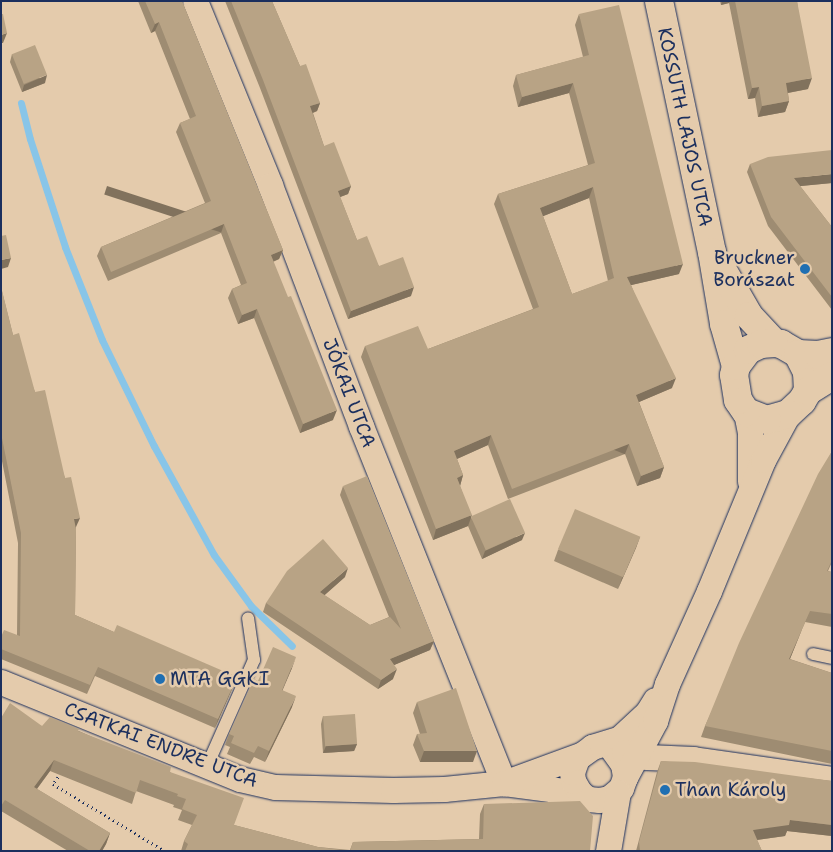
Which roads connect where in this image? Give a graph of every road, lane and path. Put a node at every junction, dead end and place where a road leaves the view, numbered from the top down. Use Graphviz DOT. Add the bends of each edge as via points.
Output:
graph roads {
  1 [pos="195,1"];
  2 [pos="659,1"];
  3 [pos="712,252"];
  4 [pos="774,342"];
  5 [pos="832,352"];
  6 [pos="798,354"];
  7 [pos="736,366"];
  8 [pos="832,376"];
  9 [pos="808,391"];
  10 [pos="746,412"];
  11 [pos="788,414"];
  12 [pos="750,494"];
  13 [pos="248,618"];
  14 [pos="813,654"];
  15 [pos="832,658"];
  16 [pos="1,682"];
  17 [pos="667,684"];
  18 [pos="655,722"];
  19 [pos="597,750"];
  20 [pos="638,756"];
  21 [pos="693,759"];
  22 [pos="207,766"];
  23 [pos="65,768"];
  24 [pos="832,779"];
  25 [pos="504,783"];
  26 [pos="622,785"];
  27 [pos="584,796"];
  28 [pos="165,851"];
  29 [pos="601,851"];
  30 [pos="608,851"];
  1 -- 25 [label="street, JÓKAI UTCA"];
  2 -- 3 [label="street, KOSSUTH LAJOS UTCA"];
  3 -- 4 [label="street, KOSSUTH LAJOS UTCA" via="749,316"];
  3 -- 7 [label="street, KOSSUTH LAJOS UTCA" via="724,324"];
  4 -- 6 [label="street"];
  4 -- 7 [label="street" via="748,350"];
  5 -- 6 [label="street"];
  6 -- 9 [label="street" via="807,372"];
  7 -- 10 [label="street" via="734,387"];
  8 -- 9 [label="street"];
  9 -- 11 [label="street"];
  10 -- 11 [label="street" via="767,420"];
  10 -- 12 [label="street" via="751,448"];
  11 -- 12 [label="street"];
  12 -- 17 [label="street"];
  13 -- 22 [label="lane" via="254,660"];
  14 -- 15 [label="lane"];
  16 -- 22 [label="street, CSATKAI ENDRE UTCA"];
  17 -- 18 [label="street"];
  17 -- 19 [label="street" via="646,713 619,739"];
  18 -- 20 [label="street"];
  18 -- 21 [label="street" via="675,752"];
  19 -- 20 [label="street"];
  19 -- 25 [label="street, CSATKAI ENDRE UTCA"];
  19 -- 26 [label="street" via="623,764"];
  19 -- 27 [label="street" via="572,772 573,781"];
  20 -- 21 [label="street"];
  20 -- 26 [label="street"];
  21 -- 24 [label="street"];
  22 -- 25 [label="street, CSATKAI ENDRE UTCA" via="240,779 275,787 402,790"];
  23 -- 28 [label="path" via="53,784"];
  25 -- 27 [label="street, CSATKAI ENDRE UTCA"];
  26 -- 27 [label="street" via="604,800"];
  26 -- 30 [label="street"];
  27 -- 29 [label="street" via="599,824"];
}
